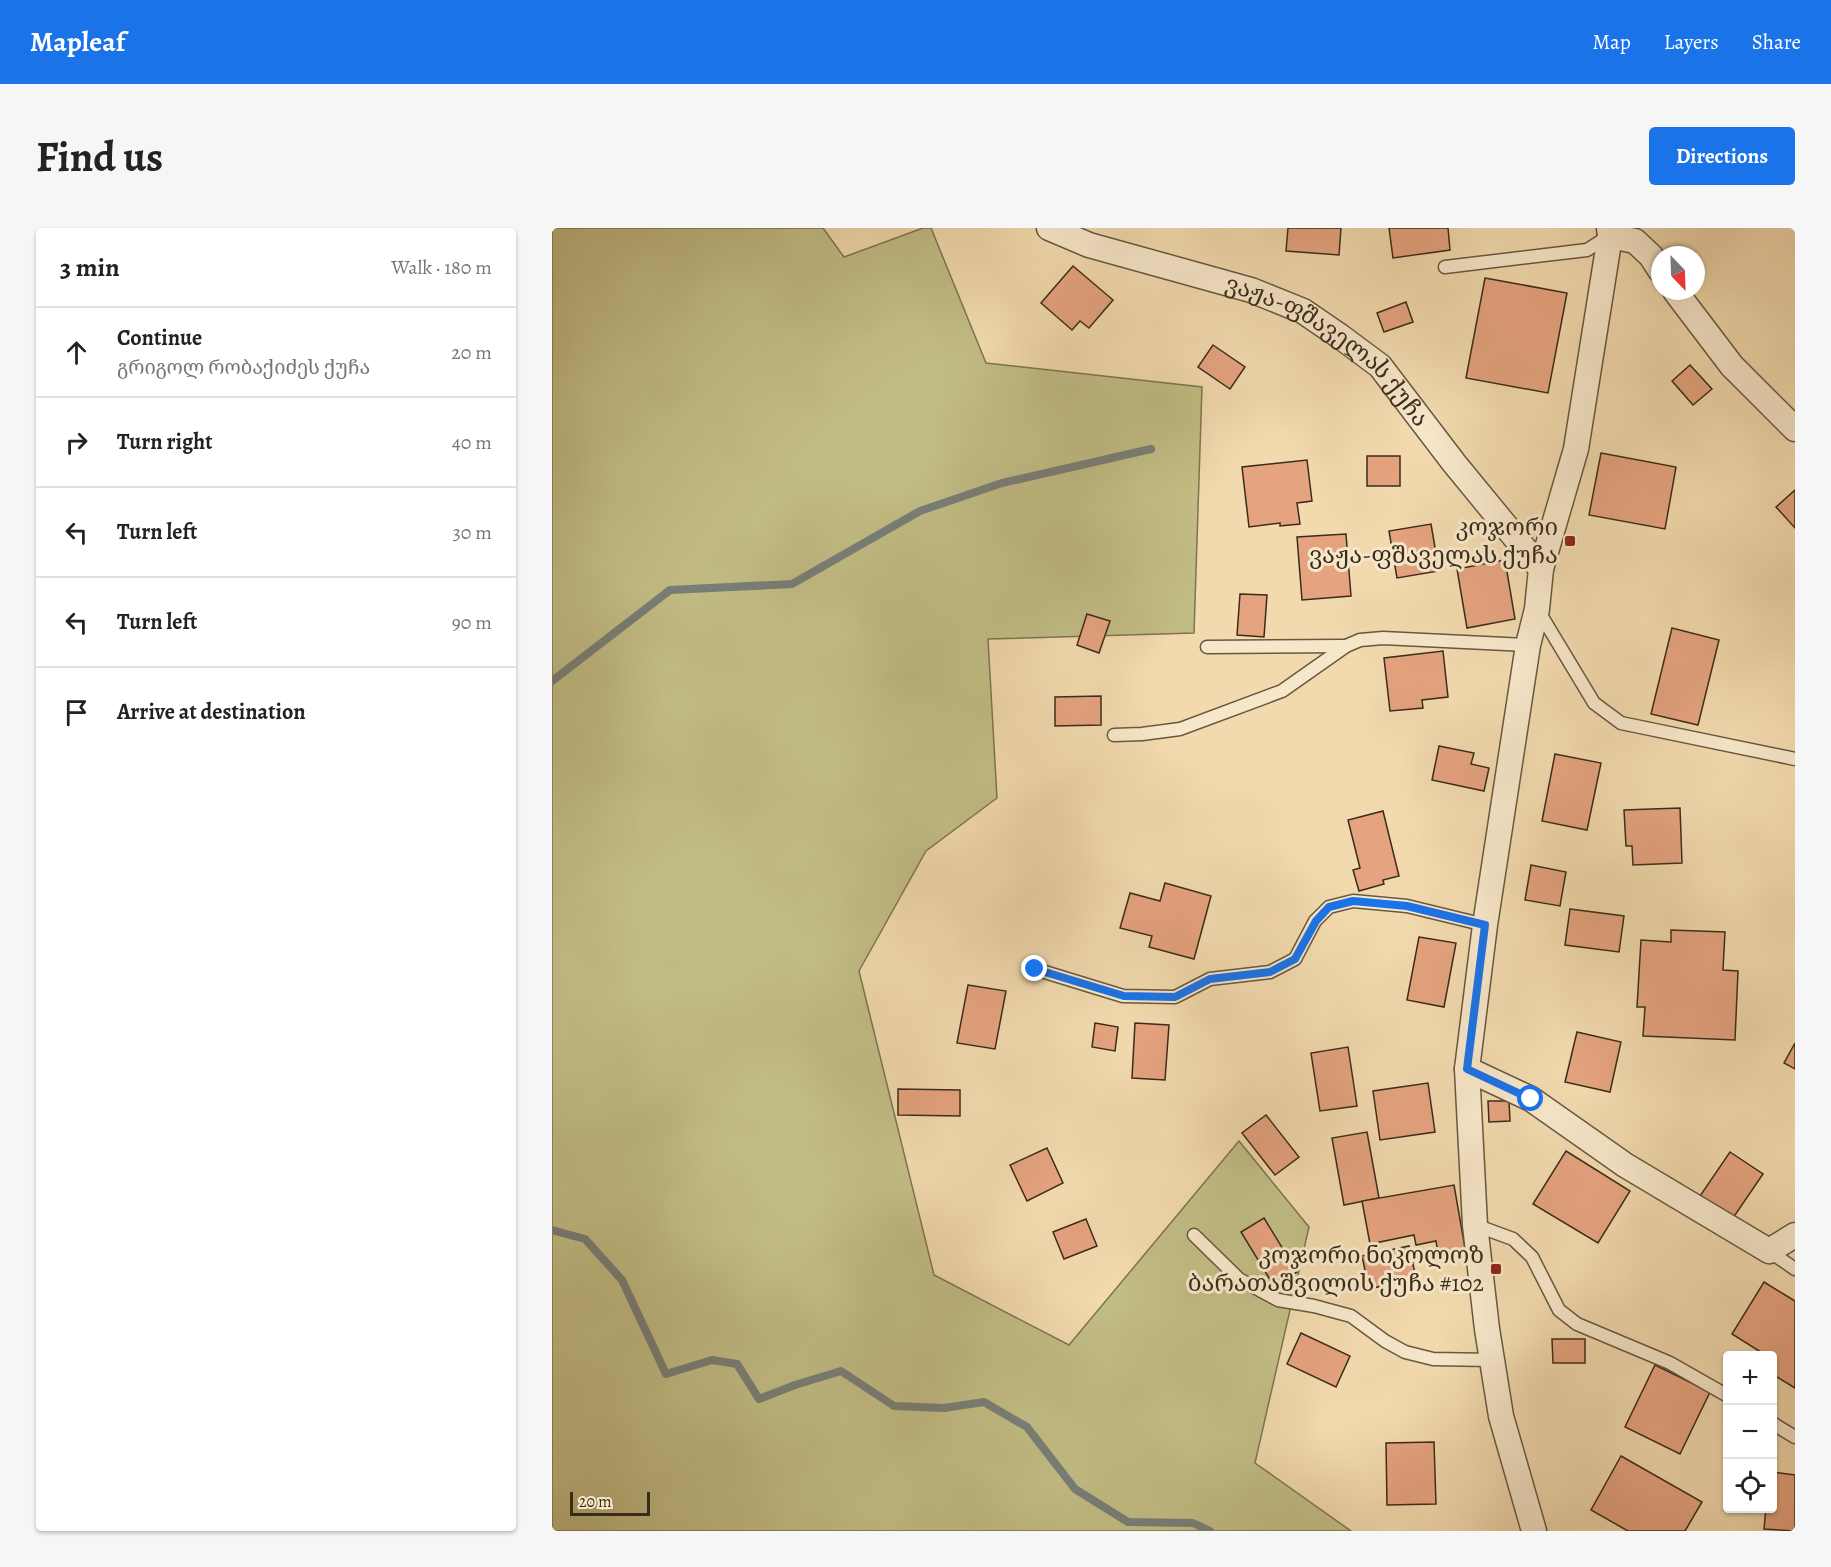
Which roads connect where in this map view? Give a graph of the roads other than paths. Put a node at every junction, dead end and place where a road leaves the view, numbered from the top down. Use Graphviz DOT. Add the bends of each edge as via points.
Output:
graph roads {
  1 [pos="1049,228"];
  2 [pos="1609,232"];
  3 [pos="1651,257"];
  4 [pos="1445,267"];
  5 [pos="1682,300"];
  6 [pos="1795,429"];
  7 [pos="1541,569"];
  8 [pos="1537,609"];
  9 [pos="1528,645"];
  10 [pos="1346,646"];
  11 [pos="1207,647"];
  12 [pos="1114,735"];
  13 [pos="1795,759"];
  14 [pos="1485,925"];
  15 [pos="1035,969"];
  16 [pos="1467,1069"];
  17 [pos="1475,1225"];
  18 [pos="1795,1234"];
  19 [pos="1194,1235"];
  20 [pos="1769,1251"];
  21 [pos="1795,1269"];
  22 [pos="1492,1360"];
  23 [pos="1723,1393"];
  24 [pos="1777,1426"];
  25 [pos="1795,1437"];
  26 [pos="1534,1531"];
  1 -- 7 [label="street, ვაჟა-ფშაველას ქუჩა" via="1089,245 1251,290 1303,311 1341,337 1380,366"];
  2 -- 3 [label="street" via="1635,241"];
  2 -- 4 [label="lane" via="1587,250"];
  2 -- 7 [label="street" via="1576,449"];
  5 -- 6 [label="street" via="1732,366"];
  7 -- 8 [label="street"];
  8 -- 9 [label="street"];
  8 -- 13 [label="lane" via="1594,703 1621,723"];
  9 -- 10 [label="lane" via="1383,638"];
  9 -- 14 [label="street"];
  10 -- 11 [label="lane"];
  10 -- 12 [label="lane" via="1282,691 1180,729"];
  14 -- 15 [label="lane" via="1407,906 1353,901 1329,907 1316,921 1295,959 1279,968 1210,979 1175,997 1124,996"];
  14 -- 16 [label="street"];
  16 -- 17 [label="street"];
  16 -- 20 [label="street" via="1531,1099 1625,1165"];
  17 -- 22 [label="street"];
  17 -- 23 [label="lane" via="1513,1239 1532,1257 1559,1310 1577,1324 1670,1363"];
  18 -- 20 [label="street"];
  19 -- 22 [label="lane" via="1239,1279 1278,1300 1351,1316 1405,1352 1433,1359"];
  20 -- 21 [label="lane"];
  22 -- 26 [label="street" via="1501,1416"];
  24 -- 25 [label="lane"];
}
